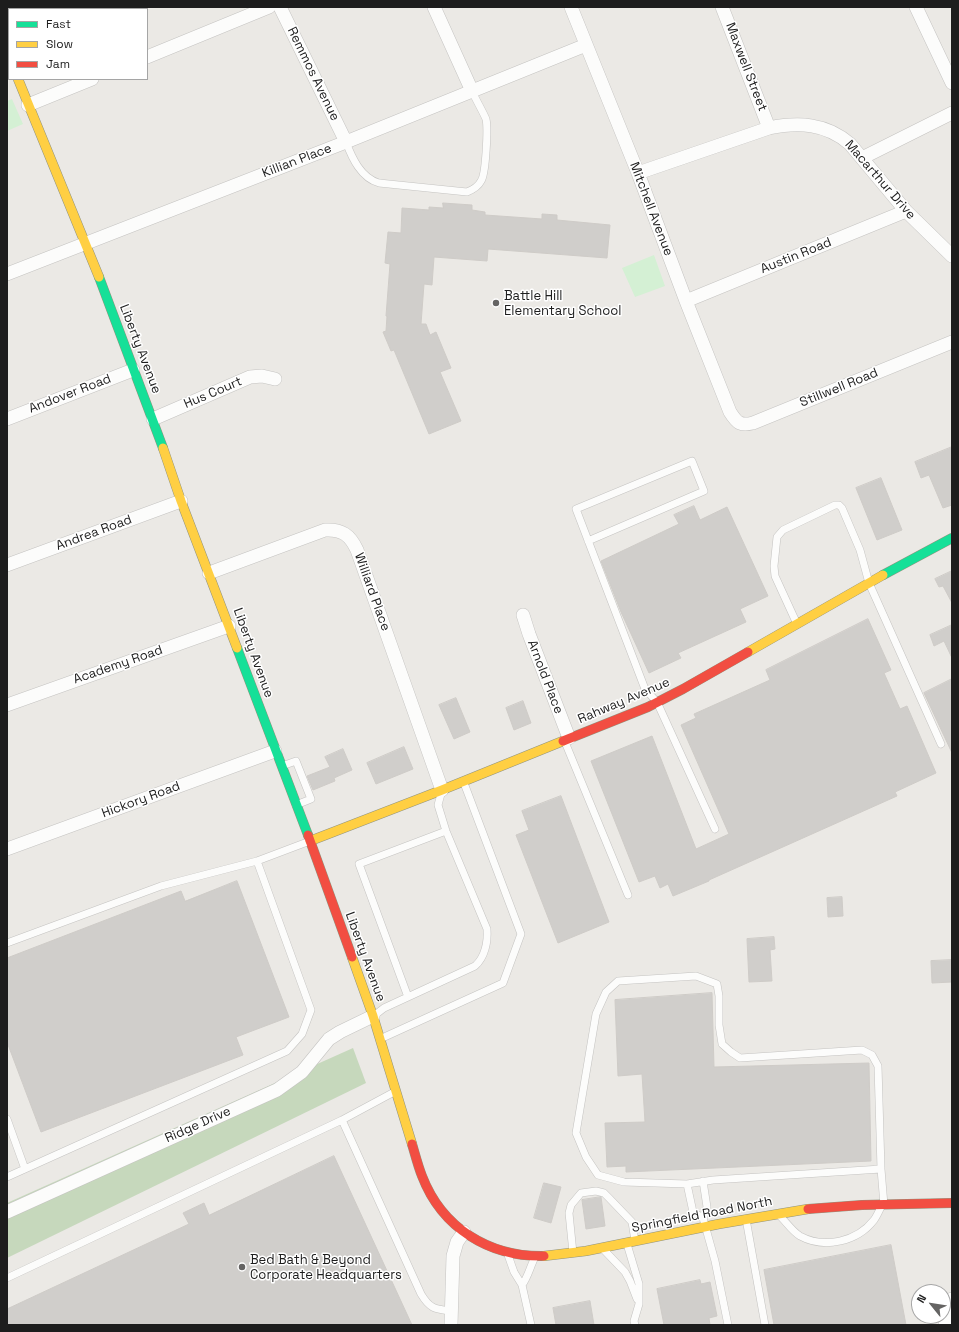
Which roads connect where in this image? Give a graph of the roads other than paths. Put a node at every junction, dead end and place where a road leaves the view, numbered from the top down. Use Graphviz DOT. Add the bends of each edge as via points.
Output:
graph roads {
  1 [pos="269,7"];
  2 [pos="280,7"];
  3 [pos="434,7"];
  4 [pos="571,7"];
  5 [pos="722,7"];
  6 [pos="916,7"];
  7 [pos="586,45"];
  8 [pos="148,56"];
  9 [pos="18,80"];
  10 [pos="90,80"];
  11 [pos="952,83"];
  12 [pos="472,91"];
  13 [pos="28,105"];
  14 [pos="952,113"];
  15 [pos="769,128"];
  16 [pos="346,142"];
  17 [pos="862,158"];
  18 [pos="638,173"];
  19 [pos="906,211"];
  20 [pos="86,244"];
  21 [pos="952,256"];
  22 [pos="7,274"];
  23 [pos="686,301"];
  24 [pos="952,342"];
  25 [pos="133,370"];
  26 [pos="275,379"];
  27 [pos="730,412"];
  28 [pos="7,419"];
  29 [pos="153,419"];
  30 [pos="180,501"];
  31 [pos="952,538"];
  32 [pos="588,541"];
  33 [pos="7,565"];
  34 [pos="209,574"];
  35 [pos="869,583"];
  36 [pos="523,615"];
  37 [pos="797,624"];
  38 [pos="229,626"];
  39 [pos="657,702"];
  40 [pos="7,705"];
  41 [pos="567,739"];
  42 [pos="941,744"];
  43 [pos="275,751"];
  44 [pos="281,767"];
  45 [pos="463,782"];
  46 [pos="442,790"];
  47 [pos="296,805"];
  48 [pos="715,829"];
  49 [pos="446,831"];
  50 [pos="310,841"];
  51 [pos="7,849"];
  52 [pos="257,861"];
  53 [pos="628,895"];
  54 [pos="7,943"];
  55 [pos="408,997"];
  56 [pos="373,1016"];
  57 [pos="380,1039"];
  58 [pos="396,1091"];
  59 [pos="7,1119"];
  60 [pos="342,1120"];
  61 [pos="25,1168"];
  62 [pos="881,1169"];
  63 [pos="7,1177"];
  64 [pos="703,1181"];
  65 [pos="687,1184"];
  66 [pos="952,1203"];
  67 [pos="883,1205"];
  68 [pos="7,1212"];
  69 [pos="779,1214"];
  70 [pos="703,1218"];
  71 [pos="746,1219"];
  72 [pos="706,1227"];
  73 [pos="464,1232"];
  74 [pos="631,1242"];
  75 [pos="601,1248"];
  76 [pos="508,1252"];
  77 [pos="573,1253"];
  78 [pos="535,1256"];
  79 [pos="7,1278"];
  80 [pos="522,1285"];
  81 [pos="952,1299"];
  82 [pos="639,1304"];
  83 [pos="451,1311"];
  84 [pos="451,1325"];
  85 [pos="531,1325"];
  86 [pos="635,1325"];
  87 [pos="728,1325"];
  88 [pos="765,1325"];
  89 [pos="945,1325"];
  1 -- 8 [label="street"];
  2 -- 16 [label="street, Remmos Avenue"];
  3 -- 12 [label="street"];
  4 -- 7 [label="street, Mitchell Avenue"];
  5 -- 15 [label="street, Maxwell Street"];
  6 -- 11 [label="street"];
  7 -- 12 [label="street, Killian Place"];
  7 -- 18 [label="street, Mitchell Avenue"];
  9 -- 13 [label="street, Liberty Avenue"];
  10 -- 13 [label="street"];
  12 -- 16 [label="street, Killian Place"];
  12 -- 16 [label="lane" via="487,127 482,181 467,192 372,181 353,159"];
  13 -- 20 [label="street, Liberty Avenue"];
  14 -- 17 [label="street"];
  15 -- 17 [label="street, Macarthur Drive" via="787,124 816,126 843,137"];
  15 -- 18 [label="street, Macarthur Drive"];
  16 -- 20 [label="street, Killian Place"];
  17 -- 19 [label="street, Macarthur Drive"];
  18 -- 23 [label="street, Mitchell Avenue"];
  19 -- 21 [label="street, Macarthur Drive"];
  19 -- 23 [label="street, Austin Road"];
  20 -- 22 [label="street, Killian Place"];
  20 -- 25 [label="street, Liberty Avenue"];
  23 -- 27 [label="street, Mitchell Avenue"];
  24 -- 27 [label="street, Stillwell Road" via="753,423 745,425 736,421"];
  25 -- 28 [label="street, Andover Road"];
  25 -- 29 [label="street, Liberty Avenue"];
  26 -- 29 [label="street, Hus Court" via="250,377"];
  29 -- 30 [label="street, Liberty Avenue"];
  30 -- 33 [label="street, Andrea Road"];
  30 -- 34 [label="street, Liberty Avenue"];
  31 -- 35 [label="street, Rahway Avenue"];
  32 -- 32 [label="lane" via="576,509 692,461 704,491"];
  32 -- 39 [label="lane" via="645,689"];
  34 -- 38 [label="street, Liberty Avenue"];
  34 -- 46 [label="street, Williard Place" via="317,532 333,529 347,535 358,550"];
  35 -- 37 [label="street, Rahway Avenue"];
  35 -- 37 [label="lane" via="860,550 839,505 834,504 783,530 777,537 775,576"];
  35 -- 42 [label="lane"];
  36 -- 41 [label="street, Arnold Place"];
  37 -- 39 [label="street, Rahway Avenue"];
  38 -- 40 [label="street, Academy Road"];
  38 -- 43 [label="street, Liberty Avenue"];
  39 -- 41 [label="street, Rahway Avenue"];
  39 -- 48 [label="lane"];
  41 -- 45 [label="street, Rahway Avenue"];
  41 -- 53 [label="lane"];
  43 -- 44 [label="street, Liberty Avenue"];
  43 -- 51 [label="street, Hickory Road"];
  44 -- 47 [label="street, Liberty Avenue"];
  44 -- 47 [label="lane" via="296,761 311,799"];
  45 -- 46 [label="street, Rahway Avenue"];
  45 -- 57 [label="lane" via="521,934 503,983"];
  46 -- 49 [label="lane" via="438,804"];
  46 -- 50 [label="street, Rahway Avenue"];
  47 -- 50 [label="street, Liberty Avenue"];
  49 -- 55 [label="lane" via="487,929 488,938 481,960 475,966"];
  49 -- 55 [label="lane" via="359,864"];
  50 -- 52 [label="lane"];
  50 -- 56 [label="street, Liberty Avenue"];
  52 -- 54 [label="lane" via="161,886"];
  52 -- 61 [label="lane" via="311,1010 302,1034 288,1051"];
  55 -- 56 [label="lane"];
  56 -- 57 [label="street, Liberty Avenue"];
  56 -- 68 [label="street, Ridge Drive" via="329,1039 302,1072 277,1090"];
  57 -- 58 [label="street, Liberty Avenue"];
  58 -- 60 [label="lane"];
  58 -- 73 [label="street, Liberty Avenue" via="426,1186 445,1215"];
  59 -- 61 [label="lane"];
  60 -- 79 [label="lane"];
  60 -- 83 [label="lane" via="421,1294 434,1308"];
  61 -- 63 [label="lane"];
  62 -- 64 [label="lane"];
  62 -- 65 [label="lane" via="878,1066 872,1055 862,1050 740,1058 722,1044 717,984 696,976 618,981 606,992 596,1014 576,1133 586,1157 598,1175 624,1182"];
  62 -- 67 [label="lane"];
  64 -- 65 [label="lane"];
  64 -- 70 [label="lane" via="707,1207"];
  65 -- 70 [label="lane" via="693,1212"];
  66 -- 67 [label="street, Springfield Road North"];
  67 -- 69 [label="street, Springfield Road North" via="829,1207"];
  67 -- 69 [label="lane" via="874,1220 862,1232 832,1243 816,1242 799,1235"];
  69 -- 71 [label="street, Springfield Road North"];
  70 -- 72 [label="lane"];
  71 -- 72 [label="street, Springfield Road North"];
  71 -- 88 [label="lane"];
  72 -- 74 [label="street, Springfield Road North"];
  72 -- 87 [label="lane"];
  73 -- 76 [label="street, Springfield Road North" via="489,1246"];
  73 -- 83 [label="street" via="454,1252"];
  74 -- 75 [label="street, Springfield Road North"];
  74 -- 77 [label="lane" via="632,1222 604,1193 596,1190 581,1193 571,1204 569,1213"];
  74 -- 82 [label="lane" via="639,1284"];
  75 -- 77 [label="street, Springfield Road North"];
  75 -- 82 [label="lane" via="625,1272"];
  76 -- 78 [label="street, Springfield Road North"];
  76 -- 80 [label="lane" via="514,1272"];
  77 -- 78 [label="street, Springfield Road North"];
  78 -- 80 [label="lane"];
  80 -- 85 [label="lane"];
  81 -- 89 [label="street"];
  82 -- 86 [label="lane"];
  83 -- 84 [label="street"];
}
